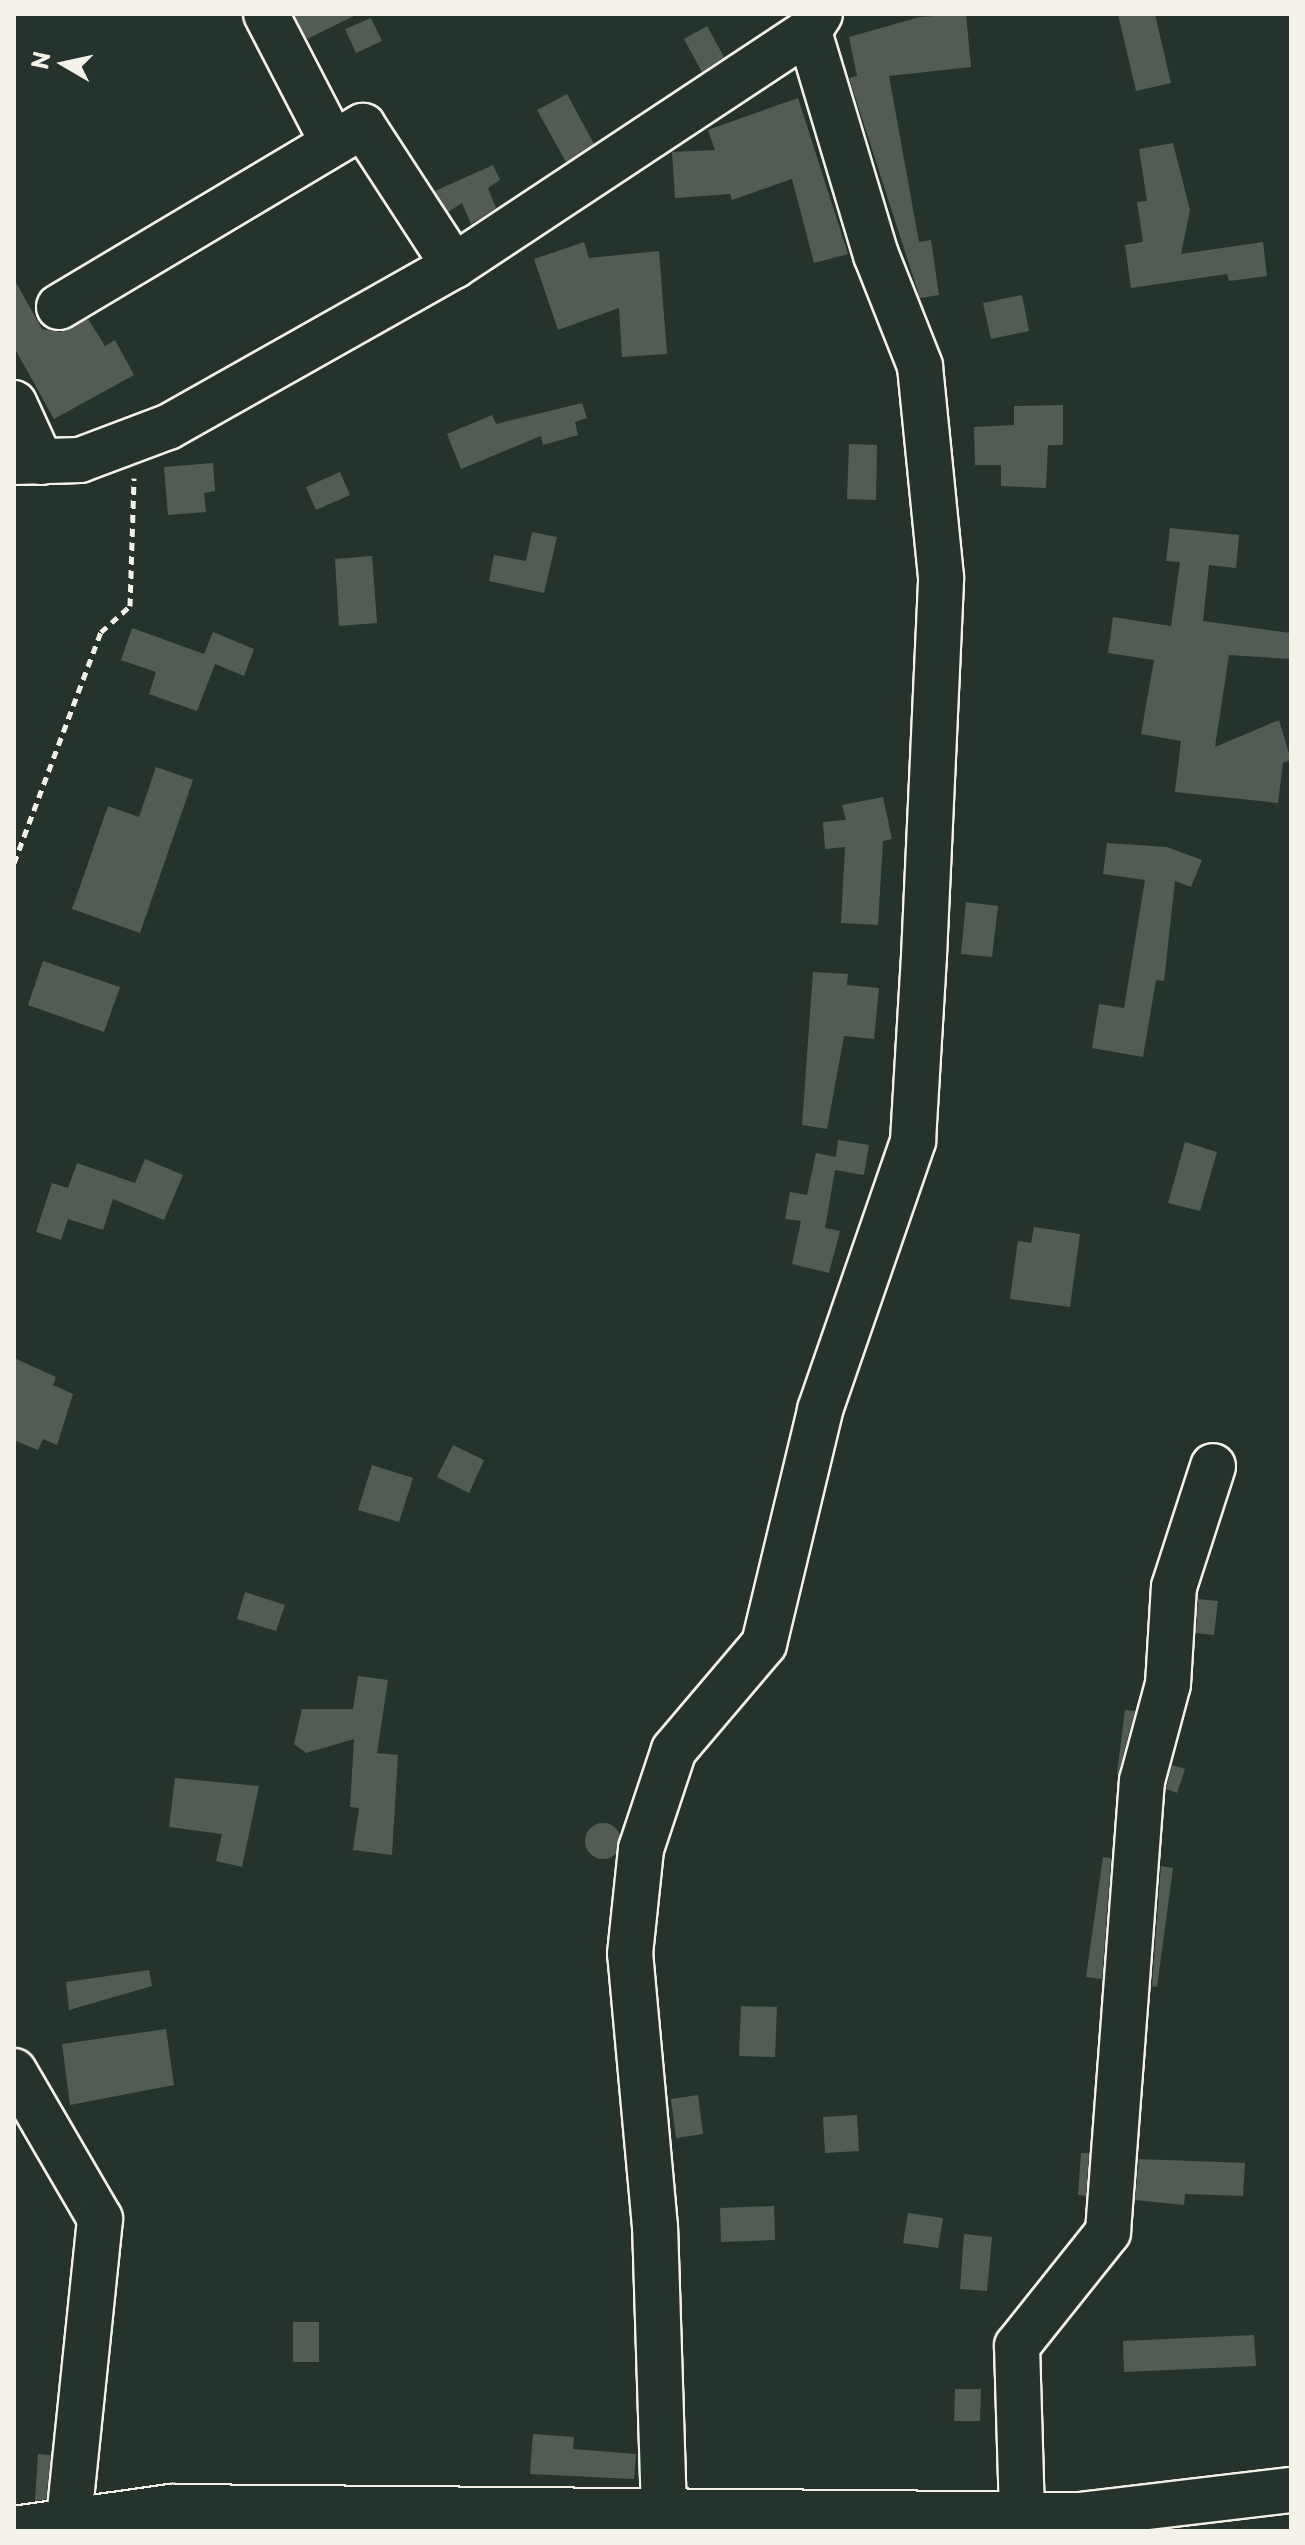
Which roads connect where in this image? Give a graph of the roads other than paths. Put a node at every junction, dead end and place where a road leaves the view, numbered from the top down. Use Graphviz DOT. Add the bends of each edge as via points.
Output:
graph roads {
  1 [pos="266,14"];
  2 [pos="814,22"];
  3 [pos="333,143"];
  4 [pos="454,266"];
  5 [pos="59,307"];
  6 [pos="14,403"];
  7 [pos="27,462"];
  8 [pos="1213,1466"];
  9 [pos="14,2071"];
  10 [pos="1291,2490"];
  11 [pos="664,2511"];
  12 [pos="1022,2514"];
  13 [pos="315,2519"];
  14 [pos="69,2521"];
  15 [pos="949,2522"];
  16 [pos="14,2529"];
  1 -- 3 [label="street"];
  2 -- 4 [label="street"];
  2 -- 11 [label="street" via="876,255 920,366 933,475 941,577 922,1003 913,1141 820,1410 764,1644 674,1750 641,1849 630,1954 655,2227"];
  3 -- 4 [label="street" via="363,126"];
  3 -- 5 [label="street"];
  4 -- 7 [label="street" via="168,427 80,460"];
  6 -- 7 [label="street"];
  8 -- 12 [label="street" via="1174,1587 1168,1684 1142,1781 1108,2232 1017,2346"];
  9 -- 14 [label="street" via="100,2219"];
  10 -- 12 [label="street" via="1080,2515"];
  11 -- 13 [label="street"];
  11 -- 15 [label="street"];
  12 -- 15 [label="street"];
  13 -- 14 [label="street" via="171,2507"];
  14 -- 16 [label="street"];
}
